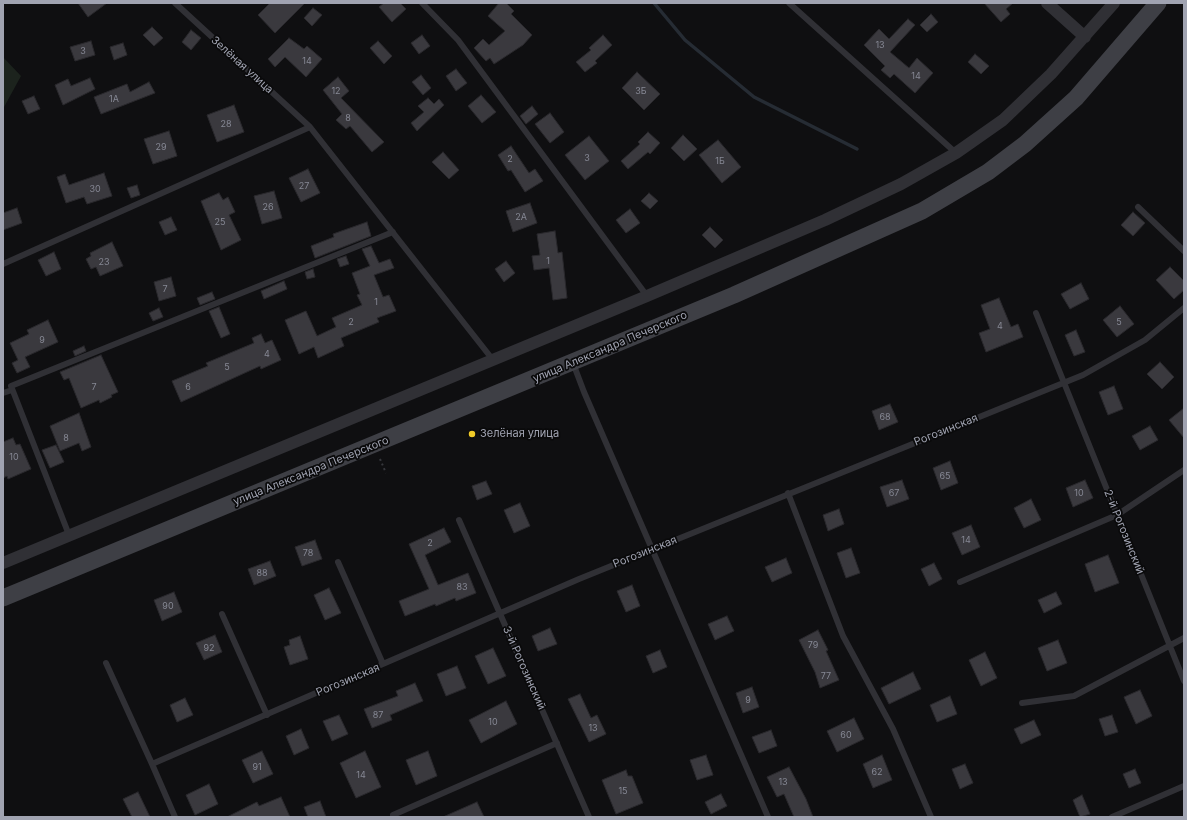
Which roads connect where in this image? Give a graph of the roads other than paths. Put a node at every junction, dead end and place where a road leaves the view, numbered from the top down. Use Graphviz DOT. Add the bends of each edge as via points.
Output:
graph roads {
  1 [pos="175,3"];
  2 [pos="422,3"];
  3 [pos="789,3"];
  4 [pos="1047,3"];
  5 [pos="1114,3"];
  6 [pos="1158,3"];
  7 [pos="1085,37"];
  8 [pos="310,127"];
  9 [pos="956,153"];
  10 [pos="1138,207"];
  11 [pos="393,232"];
  12 [pos="1184,251"];
  13 [pos="3,264"];
  14 [pos="647,296"];
  15 [pos="1184,308"];
  16 [pos="1036,313"];
  17 [pos="493,360"];
  18 [pos="573,363"];
  19 [pos="1064,383"];
  20 [pos="12,390"];
  21 [pos="3,393"];
  22 [pos="1184,470"];
  23 [pos="788,493"];
  24 [pos="1117,515"];
  25 [pos="459,520"];
  26 [pos="69,536"];
  27 [pos="651,549"];
  28 [pos="338,562"];
  29 [pos="3,563"];
  30 [pos="960,582"];
  31 [pos="3,598"];
  32 [pos="222,614"];
  33 [pos="500,614"];
  34 [pos="1184,638"];
  35 [pos="1170,647"];
  36 [pos="106,663"];
  37 [pos="383,664"];
  38 [pos="1184,681"];
  39 [pos="1022,702"];
  40 [pos="267,715"];
  41 [pos="557,743"];
  42 [pos="152,764"];
  43 [pos="1184,786"];
  44 [pos="394,815"];
  45 [pos="175,817"];
  46 [pos="589,817"];
  47 [pos="768,817"];
  48 [pos="931,817"];
  49 [pos="1112,817"];
  1 -- 8 [label="lane, Зелёная улица"];
  2 -- 14 [label="lane" via="458,40"];
  3 -- 9 [label="lane"];
  4 -- 7 [label="street"];
  5 -- 7 [label="street"];
  6 -- 18 [label="main road, улица Александра Печерского" via="1076,98 988,172 922,211"];
  7 -- 9 [label="street" via="1004,120"];
  8 -- 11 [label="lane, Зелёная улица"];
  8 -- 13 [label="lane"];
  9 -- 14 [label="street" via="901,184"];
  10 -- 12 [label="lane"];
  11 -- 17 [label="lane, Зелёная улица"];
  11 -- 20 [label="lane" via="11,386"];
  14 -- 17 [label="street"];
  15 -- 19 [label="lane, Рогозинская" via="1145,340"];
  16 -- 19 [label="lane, 2-й Рогозинский"];
  17 -- 26 [label="street"];
  18 -- 27 [label="lane"];
  18 -- 31 [label="main road, улица Александра Печерского"];
  19 -- 23 [label="lane, Рогозинская"];
  19 -- 24 [label="lane, 2-й Рогозинский"];
  20 -- 21 [label="lane"];
  20 -- 26 [label="lane"];
  22 -- 24 [label="lane"];
  23 -- 27 [label="lane, Рогозинская"];
  23 -- 48 [label="lane" via="843,636 893,729"];
  24 -- 30 [label="lane"];
  24 -- 35 [label="lane, 2-й Рогозинский"];
  25 -- 33 [label="lane, 3-й Рогозинский"];
  26 -- 29 [label="street"];
  27 -- 33 [label="lane, Рогозинская"];
  27 -- 47 [label="lane"];
  28 -- 37 [label="lane"];
  32 -- 40 [label="lane"];
  33 -- 37 [label="lane, Рогозинская"];
  33 -- 41 [label="lane, 3-й Рогозинский"];
  34 -- 35 [label="lane"];
  35 -- 38 [label="lane, 2-й Рогозинский"];
  35 -- 39 [label="lane" via="1074,696"];
  36 -- 42 [label="lane"];
  37 -- 40 [label="lane, Рогозинская"];
  40 -- 42 [label="lane, Рогозинская"];
  41 -- 44 [label="lane"];
  41 -- 46 [label="lane, 3-й Рогозинский"];
  42 -- 45 [label="lane"];
  43 -- 49 [label="lane"];
}
